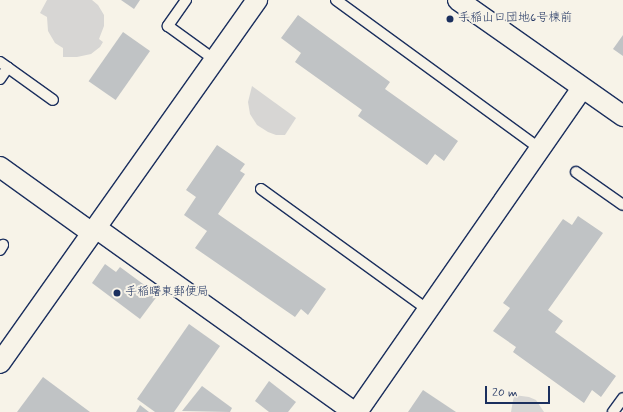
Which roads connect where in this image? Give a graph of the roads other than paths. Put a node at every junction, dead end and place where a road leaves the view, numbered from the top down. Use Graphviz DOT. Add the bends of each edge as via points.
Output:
graph roads {
  1 [pos="186,0"];
  2 [pos="257,0"];
  3 [pos="336,0"];
  4 [pos="458,0"];
  5 [pos="215,60"];
  6 [pos="4,64"];
  7 [pos="0,79"];
  8 [pos="582,88"];
  9 [pos="53,100"];
  10 [pos="623,116"];
  11 [pos="540,149"];
  12 [pos="0,167"];
  13 [pos="576,172"];
  14 [pos="261,189"];
  15 [pos="623,205"];
  16 [pos="94,230"];
  17 [pos="428,310"];
  18 [pos="0,363"];
  19 [pos="623,398"];
  20 [pos="354,412"];
  21 [pos="357,412"];
  22 [pos="613,412"];
  1 -- 5 [label="lane" via="168,26"];
  2 -- 5 [label="street"];
  3 -- 11 [label="lane"];
  4 -- 8 [label="street"];
  5 -- 16 [label="street"];
  6 -- 7 [label="lane"];
  6 -- 9 [label="lane"];
  8 -- 10 [label="street"];
  8 -- 11 [label="street"];
  11 -- 17 [label="street"];
  12 -- 16 [label="street"];
  13 -- 15 [label="lane"];
  14 -- 17 [label="lane"];
  16 -- 18 [label="street"];
  16 -- 20 [label="street"];
  17 -- 21 [label="street"];
  19 -- 22 [label="lane"];
}
